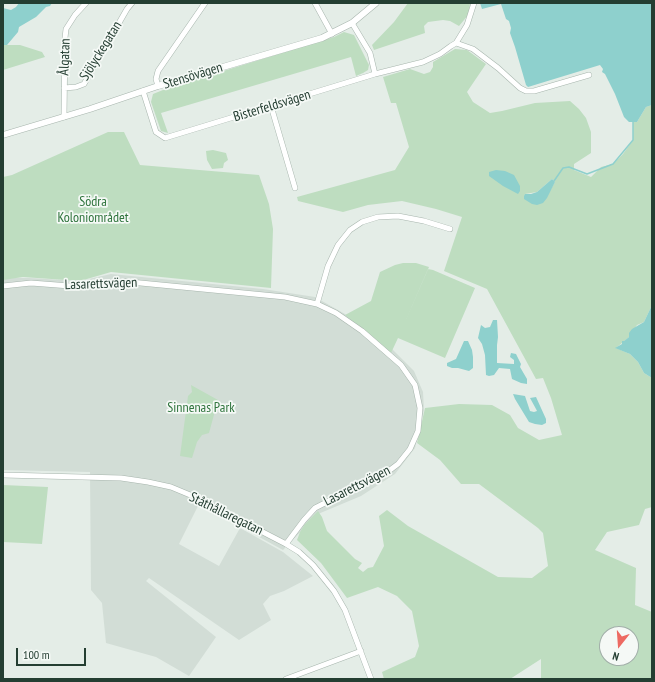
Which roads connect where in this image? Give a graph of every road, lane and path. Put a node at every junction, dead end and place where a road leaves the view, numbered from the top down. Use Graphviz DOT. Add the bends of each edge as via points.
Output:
graph roads {
  1 [pos="86,3"];
  2 [pos="132,3"];
  3 [pos="205,3"];
  4 [pos="315,3"];
  5 [pos="376,3"];
  6 [pos="474,3"];
  7 [pos="352,23"];
  8 [pos="332,34"];
  9 [pos="456,43"];
  10 [pos="375,74"];
  11 [pos="589,75"];
  12 [pos="158,86"];
  13 [pos="64,88"];
  14 [pos="143,91"];
  15 [pos="271,106"];
  16 [pos="64,117"];
  17 [pos="3,135"];
  18 [pos="295,188"];
  19 [pos="450,229"];
  20 [pos="3,286"];
  21 [pos="317,304"];
  22 [pos="3,475"];
  23 [pos="286,544"];
  24 [pos="362,652"];
  25 [pos="303,672"];
  26 [pos="286,679"];
  27 [pos="305,679"];
  28 [pos="371,679"];
  1 -- 13 [label="street, Ålgatan" via="66,29"];
  2 -- 13 [label="street, Sjölyckegatan" via="84,84"];
  3 -- 12 [label="street" via="158,71"];
  4 -- 8 [label="street"];
  5 -- 7 [label="street, Stensövägen"];
  6 -- 9 [label="street" via="467,25"];
  7 -- 8 [label="street, Stensövägen"];
  7 -- 10 [label="street" via="370,52"];
  8 -- 12 [label="street, Stensövägen"];
  9 -- 10 [label="street, Bisterfeldsvägen" via="423,62"];
  9 -- 11 [label="street" via="473,49 526,91"];
  10 -- 15 [label="street, Bisterfeldsvägen"];
  12 -- 14 [label="street, Stensövägen"];
  13 -- 16 [label="street, Ålgatan"];
  14 -- 15 [label="street, Bisterfeldsvägen" via="156,132 165,138"];
  14 -- 16 [label="street, Stensövägen"];
  15 -- 18 [label="street"];
  16 -- 17 [label="street, Stensövägen"];
  19 -- 21 [label="street" via="398,216 378,217 362,222 350,230 338,245 328,266"];
  20 -- 21 [label="street, Lasarettsvägen" via="31,283 83,287 112,282 137,282 285,297"];
  21 -- 23 [label="street, Lasarettsvägen" via="336,313 362,331 401,365 415,385 420,408 418,431 398,464 315,508"];
  22 -- 23 [label="street, Ståthållaregatan" via="121,478 164,486 195,498"];
  23 -- 24 [label="street, Ståthållaregatan" via="313,565 334,591 345,610"];
  24 -- 25 [label="street"];
  24 -- 28 [label="street, Ståthållaregatan"];
  25 -- 26 [label="street"];
  25 -- 27 [label="street"];
}
